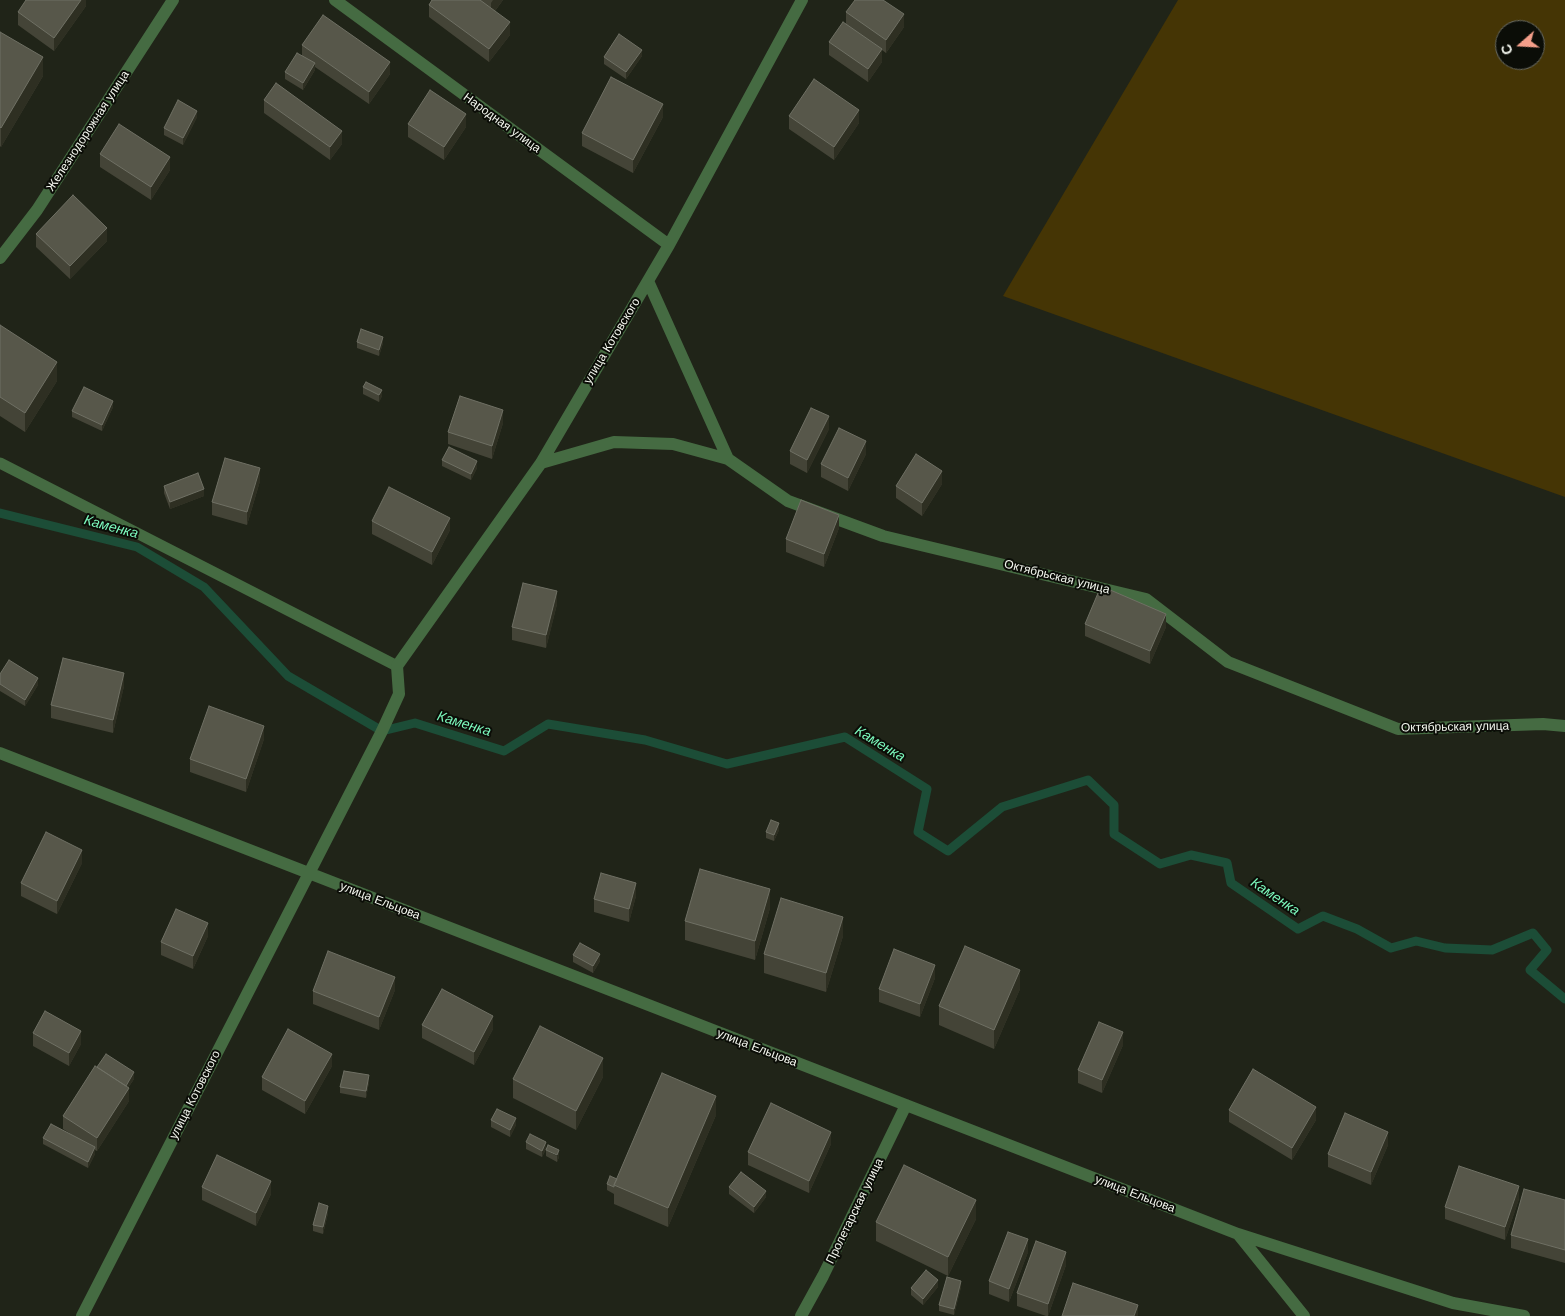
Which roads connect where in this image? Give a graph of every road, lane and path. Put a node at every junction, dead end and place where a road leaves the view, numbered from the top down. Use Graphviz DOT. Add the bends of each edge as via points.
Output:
graph roads {
  1 [pos="173,0"];
  2 [pos="335,0"];
  3 [pos="802,0"];
  4 [pos="668,246"];
  5 [pos="0,258"];
  6 [pos="648,281"];
  7 [pos="728,459"];
  8 [pos="0,463"];
  9 [pos="540,463"];
  10 [pos="398,666"];
  11 [pos="1565,726"];
  12 [pos="0,753"];
  13 [pos="308,873"];
  14 [pos="906,1106"];
  15 [pos="1238,1234"];
  16 [pos="82,1316"];
  17 [pos="801,1316"];
  18 [pos="1304,1316"];
  19 [pos="1524,1316"];
  1 -- 5 [label="street, Железнодорожная улица" via="37,210"];
  2 -- 4 [label="street, Народная улица"];
  3 -- 4 [label="street, улица Котовского"];
  4 -- 6 [label="street, улица Котовского"];
  6 -- 7 [label="street"];
  6 -- 9 [label="street, улица Котовского"];
  7 -- 9 [label="street, Октябрьская улица" via="673,444 614,442"];
  7 -- 11 [label="street, Октябрьская улица" via="788,501 883,536 1146,599 1228,662 1398,730 1543,724"];
  8 -- 10 [label="lane"];
  9 -- 10 [label="street, улица Котовского"];
  10 -- 13 [label="street, улица Котовского" via="399,694"];
  12 -- 13 [label="street, улица Ельцова"];
  13 -- 14 [label="street, улица Ельцова"];
  13 -- 16 [label="street, улица Котовского"];
  14 -- 15 [label="street, улица Ельцова"];
  14 -- 17 [label="street, Пролетарская улица"];
  15 -- 18 [label="street"];
  15 -- 19 [label="street, улица Ельцова" via="1453,1303"];
}
